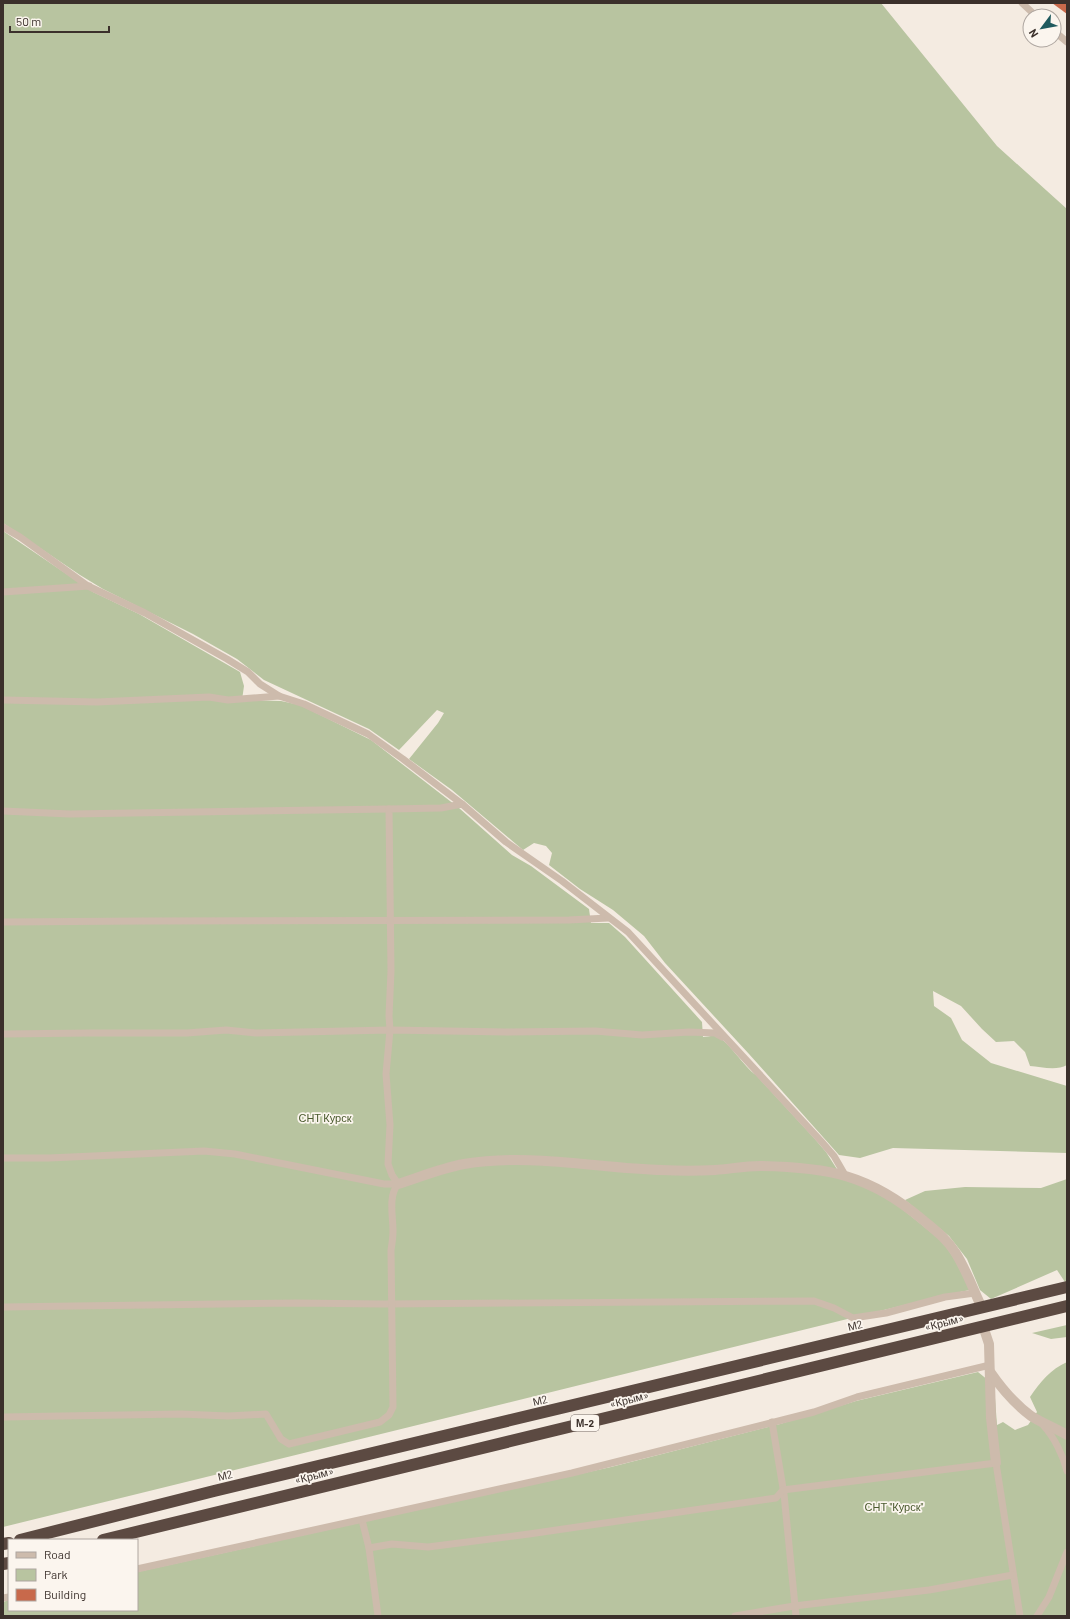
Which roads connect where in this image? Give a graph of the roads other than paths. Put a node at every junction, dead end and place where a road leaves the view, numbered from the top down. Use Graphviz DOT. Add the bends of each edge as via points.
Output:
graph roads {
  1 [pos="3,527"];
  2 [pos="89,586"];
  3 [pos="3,592"];
  4 [pos="279,696"];
  5 [pos="3,700"];
  6 [pos="462,804"];
  7 [pos="389,809"];
  8 [pos="3,811"];
  9 [pos="608,918"];
  10 [pos="390,920"];
  11 [pos="3,922"];
  12 [pos="390,1030"];
  13 [pos="3,1034"];
  14 [pos="729,1041"];
  15 [pos="3,1158"];
  16 [pos="845,1175"];
  17 [pos="398,1184"];
  18 [pos="1067,1287"];
  19 [pos="975,1293"];
  20 [pos="392,1304"];
  21 [pos="1067,1306"];
  22 [pos="3,1307"];
  23 [pos="982,1308"];
  24 [pos="983,1326"];
  25 [pos="990,1369"];
  26 [pos="3,1417"];
  27 [pos="1039,1420"];
  28 [pos="772,1422"];
  29 [pos="1067,1435"];
  30 [pos="996,1463"];
  31 [pos="1067,1470"];
  32 [pos="783,1490"];
  33 [pos="362,1520"];
  34 [pos="24,1539"];
  35 [pos="107,1539"];
  36 [pos="369,1548"];
  37 [pos="1067,1552"];
  38 [pos="138,1569"];
  39 [pos="1012,1575"];
  40 [pos="794,1606"];
  41 [pos="378,1616"];
  42 [pos="735,1616"];
  43 [pos="796,1616"];
  44 [pos="1020,1616"];
  45 [pos="1037,1616"];
  1 -- 2 [label="lane"];
  2 -- 3 [label="lane"];
  2 -- 4 [label="lane" via="145,613 227,659"];
  4 -- 5 [label="lane" via="97,702"];
  4 -- 6 [label="lane" via="304,704 368,734"];
  6 -- 7 [label="lane" via="440,808"];
  6 -- 9 [label="lane" via="506,842 562,881"];
  7 -- 8 [label="lane" via="70,814"];
  7 -- 10 [label="lane"];
  9 -- 10 [label="lane"];
  9 -- 14 [label="lane" via="628,932"];
  10 -- 11 [label="lane"];
  10 -- 12 [label="lane"];
  12 -- 13 [label="lane"];
  12 -- 14 [label="lane" via="594,1031 642,1035 690,1032 715,1033"];
  12 -- 17 [label="lane" via="386,1074 390,1125 388,1164"];
  14 -- 16 [label="lane" via="830,1151"];
  15 -- 17 [label="lane" via="212,1152 236,1154"];
  16 -- 17 [label="street" via="808,1168 758,1166 715,1170 663,1170 568,1162 504,1161 465,1164"];
  16 -- 19 [label="street" via="883,1190 907,1206 944,1238 955,1252"];
  17 -- 20 [label="lane" via="394,1188 392,1201"];
  18 -- 23 [label="highway, М2"];
  19 -- 20 [label="lane" via="945,1297 886,1313 853,1318 814,1301"];
  19 -- 23 [label="street"];
  20 -- 22 [label="lane"];
  20 -- 26 [label="lane" via="392,1407 389,1415 380,1422 289,1444 282,1439 266,1414"];
  21 -- 24 [label="highway, «Крым» / М-2"];
  23 -- 34 [label="highway, М2" via="214,1491"];
  24 -- 25 [label="street" via="989,1344"];
  24 -- 35 [label="highway, «Крым» / М-2"];
  25 -- 27 [label="street" via="1016,1404"];
  25 -- 28 [label="lane" via="857,1397 814,1412"];
  25 -- 30 [label="street"];
  27 -- 29 [label="street"];
  27 -- 31 [label="lane" via="1050,1432"];
  28 -- 32 [label="lane"];
  28 -- 33 [label="lane" via="572,1473"];
  30 -- 32 [label="lane"];
  30 -- 39 [label="lane"];
  32 -- 36 [label="lane" via="776,1498 529,1534 428,1547 392,1544"];
  32 -- 40 [label="lane"];
  33 -- 36 [label="lane"];
  33 -- 38 [label="lane"];
  36 -- 41 [label="lane"];
  37 -- 45 [label="lane" via="1049,1597"];
  39 -- 40 [label="lane" via="929,1590"];
  39 -- 44 [label="lane"];
  40 -- 42 [label="lane"];
  40 -- 43 [label="lane"];
}
